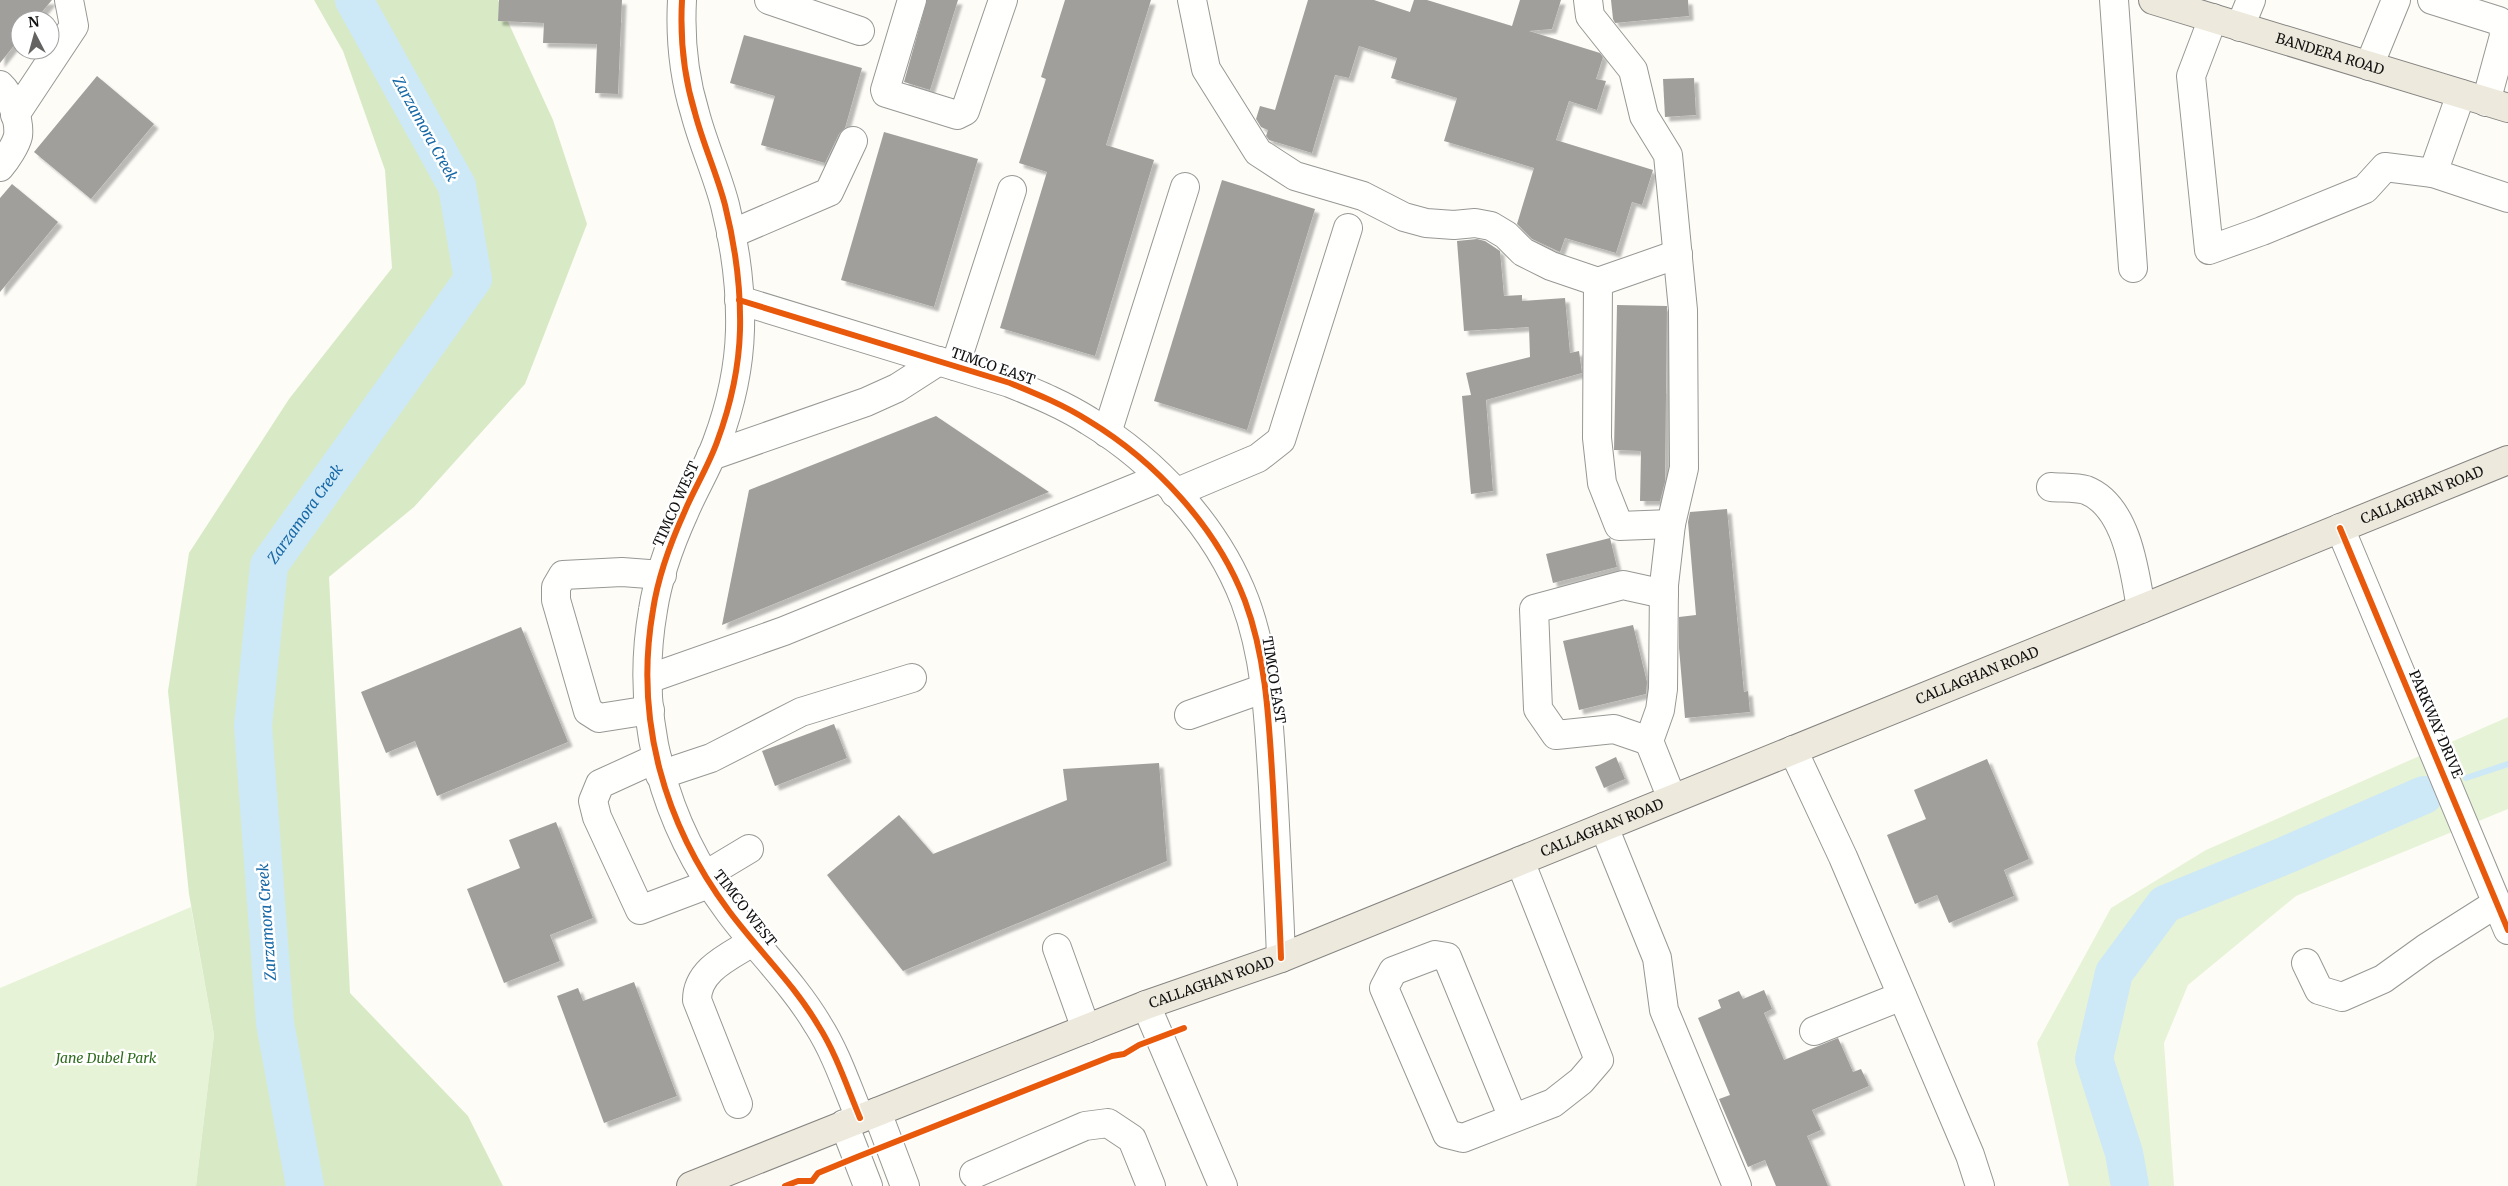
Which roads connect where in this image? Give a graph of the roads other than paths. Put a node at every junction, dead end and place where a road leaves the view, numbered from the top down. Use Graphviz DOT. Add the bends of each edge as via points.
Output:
graph roads {
  1 [pos="69,0"];
  2 [pos="682,0"];
  3 [pos="769,0"];
  4 [pos="912,0"];
  5 [pos="1002,0"];
  6 [pos="1192,0"];
  7 [pos="1588,0"];
  8 [pos="2114,0"];
  9 [pos="2153,0"];
  10 [pos="2251,0"];
  11 [pos="2396,0"];
  12 [pos="2432,0"];
  13 [pos="2213,18"];
  14 [pos="2240,27"];
  15 [pos="860,31"];
  16 [pos="2369,66"];
  17 [pos="0,85"];
  18 [pos="2485,101"];
  19 [pos="15,115"];
  20 [pos="853,141"];
  21 [pos="0,167"];
  22 [pos="2433,173"];
  23 [pos="1185,187"];
  24 [pos="1012,190"];
  25 [pos="2508,198"];
  26 [pos="1348,228"];
  27 [pos="731,234"];
  28 [pos="1678,254"];
  29 [pos="2133,268"];
  30 [pos="1598,282"];
  31 [pos="739,300"];
  32 [pos="947,364"];
  33 [pos="1107,434"];
  34 [pos="711,456"];
  35 [pos="2508,460"];
  36 [pos="1167,485"];
  37 [pos="2051,487"];
  38 [pos="1671,524"];
  39 [pos="2340,528"];
  40 [pos="662,575"];
  41 [pos="1664,594"];
  42 [pos="2141,609"];
  43 [pos="912,678"];
  44 [pos="648,679"];
  45 [pos="1265,688"];
  46 [pos="650,710"];
  47 [pos="1189,715"];
  48 [pos="1649,741"];
  49 [pos="1793,750"];
  50 [pos="658,766"];
  51 [pos="1672,799"];
  52 [pos="1604,827"];
  53 [pos="748,849"];
  54 [pos="1520,861"];
  55 [pos="707,880"];
  56 [pos="2497,903"];
  57 [pos="2508,930"];
  58 [pos="754,941"];
  59 [pos="1057,948"];
  60 [pos="1281,958"];
  61 [pos="2306,963"];
  62 [pos="1902,996"];
  63 [pos="1146,1005"];
  64 [pos="1086,1029"];
  65 [pos="1814,1031"];
  66 [pos="738,1104"];
  67 [pos="860,1118"];
  68 [pos="1513,1118"];
  69 [pos="974,1174"];
  70 [pos="691,1186"];
  71 [pos="868,1186"];
  72 [pos="905,1186"];
  73 [pos="1152,1186"];
  74 [pos="1223,1186"];
  75 [pos="1737,1186"];
  76 [pos="1980,1186"];
  1 -- 19 [label="street" via="74,26"];
  2 -- 27 [label="street, TIMCO WEST" via="686,75"];
  3 -- 15 [label="street"];
  4 -- 5 [label="street" via="886,93 957,115 965,111"];
  6 -- 30 [label="street" via="1206,69 1258,152 1295,176 1363,196 1426,223 1491,226 1523,252 1551,266"];
  7 -- 28 [label="street" via="1590,16 1633,70 1644,116 1668,155"];
  8 -- 29 [label="street"];
  9 -- 13 [label="main road, BANDERA ROAD"];
  10 -- 14 [label="street"];
  11 -- 16 [label="street"];
  12 -- 18 [label="street" via="2503,25 2504,36"];
  13 -- 14 [label="main road, BANDERA ROAD"];
  13 -- 22 [label="street" via="2191,76 2208,250 2365,189 2385,167"];
  14 -- 16 [label="main road, BANDERA ROAD"];
  16 -- 18 [label="main road, BANDERA ROAD"];
  17 -- 19 [label="street"];
  18 -- 22 [label="street"];
  19 -- 21 [label="street" via="18,137"];
  20 -- 27 [label="street" via="828,192"];
  22 -- 25 [label="street"];
  23 -- 33 [label="street"];
  24 -- 32 [label="street"];
  26 -- 36 [label="street" via="1281,440 1258,458"];
  27 -- 31 [label="street, TIMCO WEST"];
  28 -- 30 [label="street"];
  28 -- 38 [label="street" via="1684,468"];
  30 -- 38 [label="street" via="1597,438 1602,483 1619,526"];
  31 -- 32 [label="street, TIMCO EAST"];
  31 -- 34 [label="street, TIMCO WEST" via="736,370 728,407"];
  32 -- 33 [label="street, TIMCO EAST" via="1010,383 1051,400"];
  32 -- 34 [label="street" via="866,402"];
  33 -- 36 [label="street, TIMCO EAST"];
  34 -- 40 [label="street, TIMCO WEST" via="684,514"];
  35 -- 39 [label="main road, CALLAGHAN ROAD"];
  36 -- 44 [label="street" via="784,631"];
  36 -- 45 [label="street, TIMCO EAST" via="1207,531 1230,568 1245,600"];
  37 -- 42 [label="street" via="2086,490 2107,505 2126,536"];
  38 -- 41 [label="street"];
  39 -- 42 [label="main road, CALLAGHAN ROAD"];
  39 -- 56 [label="street, PARKWAY DRIVE"];
  40 -- 44 [label="street, TIMCO WEST" via="653,608"];
  40 -- 46 [label="street" via="622,572 563,575 556,587 556,600 588,711 599,718"];
  41 -- 48 [label="street" via="1663,689 1660,710"];
  41 -- 48 [label="street" via="1623,585 1534,609 1538,709 1556,735 1614,729"];
  42 -- 49 [label="main road, CALLAGHAN ROAD"];
  43 -- 50 [label="street" via="801,712 710,758"];
  44 -- 46 [label="street, TIMCO WEST"];
  45 -- 47 [label="street"];
  45 -- 60 [label="street, TIMCO EAST"];
  46 -- 50 [label="street, TIMCO WEST"];
  48 -- 51 [label="street"];
  49 -- 51 [label="main road, CALLAGHAN ROAD"];
  49 -- 62 [label="street"];
  50 -- 55 [label="street, TIMCO WEST" via="674,818"];
  50 -- 55 [label="street" via="600,784 593,801 597,817 640,910"];
  51 -- 52 [label="main road, CALLAGHAN ROAD"];
  52 -- 54 [label="main road, CALLAGHAN ROAD"];
  52 -- 75 [label="street" via="1657,958 1664,1010"];
  53 -- 55 [label="street"];
  54 -- 60 [label="main road, CALLAGHAN ROAD"];
  54 -- 68 [label="street" via="1599,1060 1581,1081 1553,1102"];
  55 -- 58 [label="street, TIMCO WEST"];
  56 -- 57 [label="street, PARKWAY DRIVE"];
  56 -- 61 [label="street" via="2383,979 2342,997 2319,990"];
  58 -- 66 [label="street" via="702,976 697,989 697,1000"];
  58 -- 67 [label="street, TIMCO WEST" via="804,1002 820,1028"];
  59 -- 64 [label="street"];
  60 -- 63 [label="main road, CALLAGHAN ROAD"];
  62 -- 65 [label="street"];
  62 -- 76 [label="street" via="1970,1155"];
  63 -- 64 [label="main road, CALLAGHAN ROAD"];
  63 -- 74 [label="street"];
  64 -- 67 [label="main road, CALLAGHAN ROAD"];
  67 -- 70 [label="main road, CALLAGHAN ROAD"];
  67 -- 71 [label="street"];
  67 -- 72 [label="street"];
  68 -- 68 [label="street" via="1462,1138 1447,1134 1384,988 1393,971 1435,955 1447,957"];
  69 -- 73 [label="street" via="1085,1126 1108,1124 1132,1139"];
}
